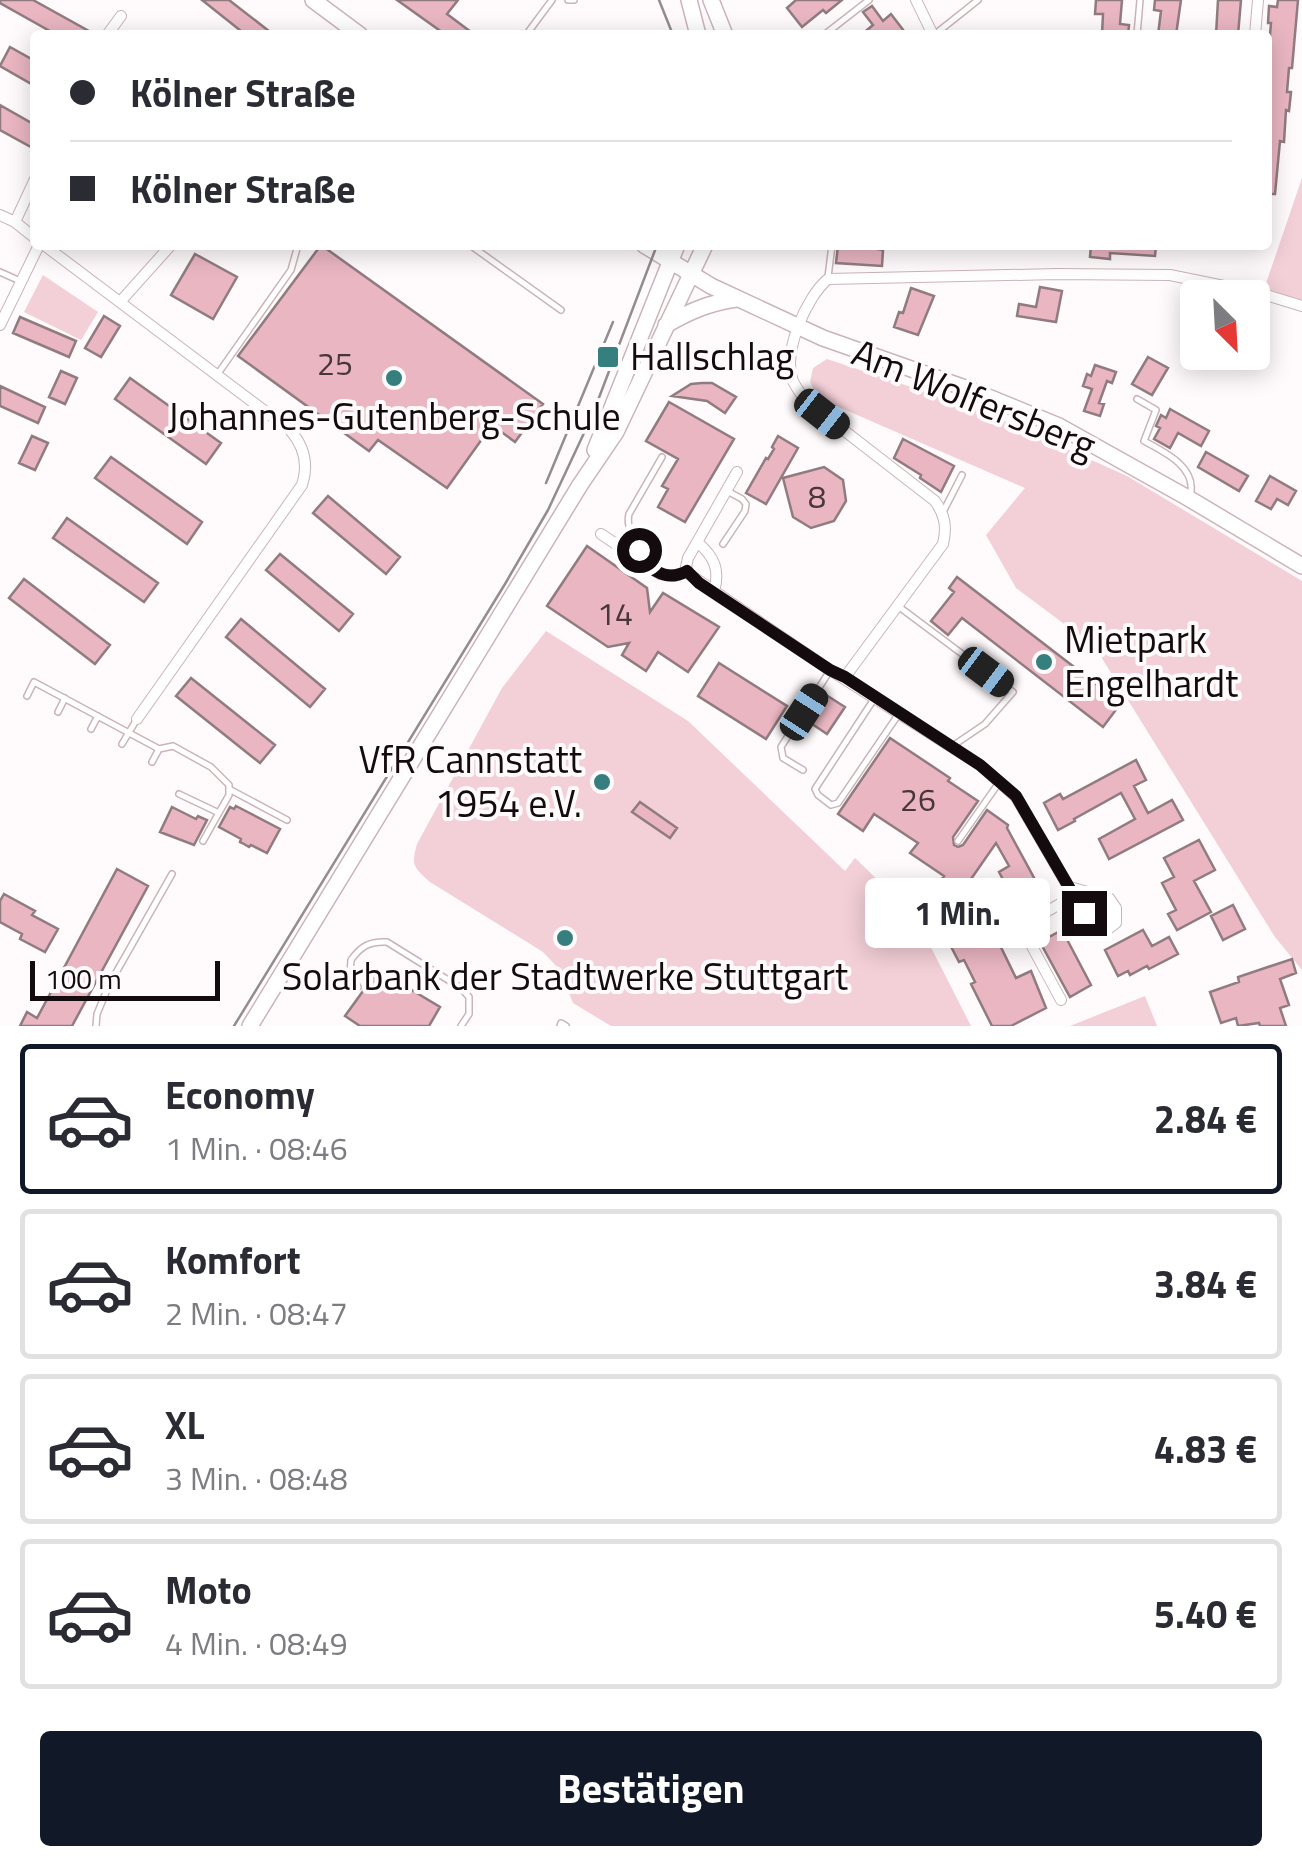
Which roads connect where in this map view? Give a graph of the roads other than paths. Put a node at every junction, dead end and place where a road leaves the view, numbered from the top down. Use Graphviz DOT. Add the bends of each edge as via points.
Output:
graph roads {
  1 [pos="313,0"];
  2 [pos="552,0"];
  3 [pos="711,0"];
  4 [pos="869,0"];
  5 [pos="916,0"];
  6 [pos="978,0"];
  7 [pos="1140,0"];
  8 [pos="1258,0"];
  9 [pos="693,1"];
  10 [pos="122,16"];
  11 [pos="111,30"];
  12 [pos="353,30"];
  13 [pos="530,30"];
  14 [pos="697,30"];
  15 [pos="723,30"];
  16 [pos="830,30"];
  17 [pos="931,30"];
  18 [pos="940,30"];
  19 [pos="1137,30"];
  20 [pos="1255,30"];
  21 [pos="30,190"];
  22 [pos="0,216"];
  23 [pos="15,222"];
  24 [pos="30,234"];
  25 [pos="39,250"];
  26 [pos="49,250"];
  27 [pos="167,250"];
  28 [pos="297,250"];
  29 [pos="477,250"];
  30 [pos="652,250"];
  31 [pos="675,250"];
  32 [pos="702,250"];
  33 [pos="831,250"];
  34 [pos="670,262"];
  35 [pos="0,272"];
  36 [pos="691,275"];
  37 [pos="828,278"];
  38 [pos="20,282"];
  39 [pos="739,299"];
  40 [pos="120,302"];
  41 [pos="1302,306"];
  42 [pos="561,310"];
  43 [pos="0,325"];
  44 [pos="666,326"];
  45 [pos="799,327"];
  46 [pos="218,376"];
  47 [pos="1137,399"];
  48 [pos="662,457"];
  49 [pos="737,472"];
  50 [pos="962,475"];
  51 [pos="580,485"];
  52 [pos="726,490"];
  53 [pos="1188,498"];
  54 [pos="943,512"];
  55 [pos="601,534"];
  56 [pos="697,542"];
  57 [pos="724,544"];
  58 [pos="638,560"];
  59 [pos="1302,566"];
  60 [pos="687,571"];
  61 [pos="714,592"];
  62 [pos="898,606"];
  63 [pos="830,670"];
  64 [pos="845,677"];
  65 [pos="27,696"];
  66 [pos="875,697"];
  67 [pos="65,698"];
  68 [pos="58,712"];
  69 [pos="900,713"];
  70 [pos="98,716"];
  71 [pos="137,719"];
  72 [pos="91,729"];
  73 [pos="129,732"];
  74 [pos="122,744"];
  75 [pos="951,746"];
  76 [pos="159,749"];
  77 [pos="152,762"];
  78 [pos="803,770"];
  79 [pos="1000,782"];
  80 [pos="229,789"];
  81 [pos="179,794"];
  82 [pos="218,814"];
  83 [pos="287,820"];
  84 [pos="203,841"];
  85 [pos="958,841"];
  86 [pos="172,874"];
  87 [pos="1072,891"];
  88 [pos="358,987"];
  89 [pos="1061,1000"];
  90 [pos="96,1026"];
  91 [pos="250,1026"];
  92 [pos="461,1026"];
  1 -- 12 [label="main road"];
  2 -- 13 [label="lane"];
  3 -- 15 [label="main road"];
  4 -- 16 [label="lane"];
  5 -- 17 [label="street"];
  6 -- 18 [label="lane"];
  7 -- 19 [label="lane"];
  8 -- 20 [label="street"];
  9 -- 14 [label="main road"];
  10 -- 11 [label="street"];
  21 -- 23 [label="street"];
  22 -- 23 [label="street"];
  23 -- 24 [label="street"];
  25 -- 38 [label="street"];
  26 -- 40 [label="street"];
  27 -- 40 [label="street"];
  28 -- 46 [label="lane" via="291,270"];
  29 -- 42 [label="lane"];
  30 -- 34 [label="main road"];
  31 -- 34 [label="main road"];
  32 -- 36 [label="main road"];
  33 -- 37 [label="lane"];
  34 -- 36 [label="main road"];
  34 -- 51 [label="main road"];
  35 -- 38 [label="lane"];
  36 -- 39 [label="main road, Am Wolfersberg"];
  36 -- 44 [label="main road"];
  37 -- 41 [label="street" via="1170,275"];
  37 -- 45 [label="street"];
  38 -- 43 [label="street"];
  39 -- 44 [label="main road" via="712,302"];
  39 -- 45 [label="main road, Am Wolfersberg"];
  40 -- 46 [label="street"];
  44 -- 51 [label="main road" via="616,432"];
  45 -- 53 [label="main road, Am Wolfersberg" via="1059,426"];
  45 -- 54 [label="street" via="790,355 792,380 806,402"];
  46 -- 71 [label="street" via="290,430 302,447 306,474"];
  47 -- 53 [label="lane" via="1156,410 1144,440 1178,460 1192,484"];
  48 -- 58 [label="lane" via="629,514"];
  49 -- 52 [label="street"];
  50 -- 54 [label="lane"];
  51 -- 91 [label="main road"];
  52 -- 56 [label="street"];
  52 -- 57 [label="lane" via="746,504"];
  53 -- 59 [label="main road, Am Wolfersberg"];
  54 -- 62 [label="street" via="943,544"];
  55 -- 58 [label="street"];
  56 -- 60 [label="street"];
  56 -- 61 [label="street" via="714,558"];
  58 -- 60 [label="street" via="667,577"];
  60 -- 61 [label="street"];
  61 -- 63 [label="street"];
  62 -- 64 [label="street"];
  62 -- 75 [label="lane" via="1013,692 985,724"];
  63 -- 64 [label="street"];
  63 -- 78 [label="lane" via="781,747 782,758"];
  64 -- 66 [label="street"];
  65 -- 67 [label="lane" via="34,682"];
  66 -- 69 [label="street"];
  66 -- 69 [label="lane" via="816,790 832,805"];
  67 -- 68 [label="lane"];
  67 -- 70 [label="lane"];
  69 -- 75 [label="street"];
  70 -- 72 [label="lane"];
  70 -- 73 [label="lane"];
  71 -- 73 [label="lane"];
  73 -- 74 [label="lane"];
  73 -- 76 [label="lane"];
  75 -- 79 [label="street"];
  76 -- 77 [label="lane"];
  76 -- 80 [label="lane" via="173,746 211,767"];
  79 -- 85 [label="lane"];
  79 -- 87 [label="street" via="1016,796"];
  80 -- 82 [label="lane"];
  80 -- 83 [label="lane"];
  81 -- 82 [label="lane"];
  82 -- 84 [label="lane"];
  86 -- 90 [label="lane" via="109,985"];
  87 -- 87 [label="street" via="1094,931 1116,923 1109,898"];
  87 -- 89 [label="street" via="1021,926"];
  88 -- 92 [label="lane" via="351,960 363,947 387,942 469,997"];
}
